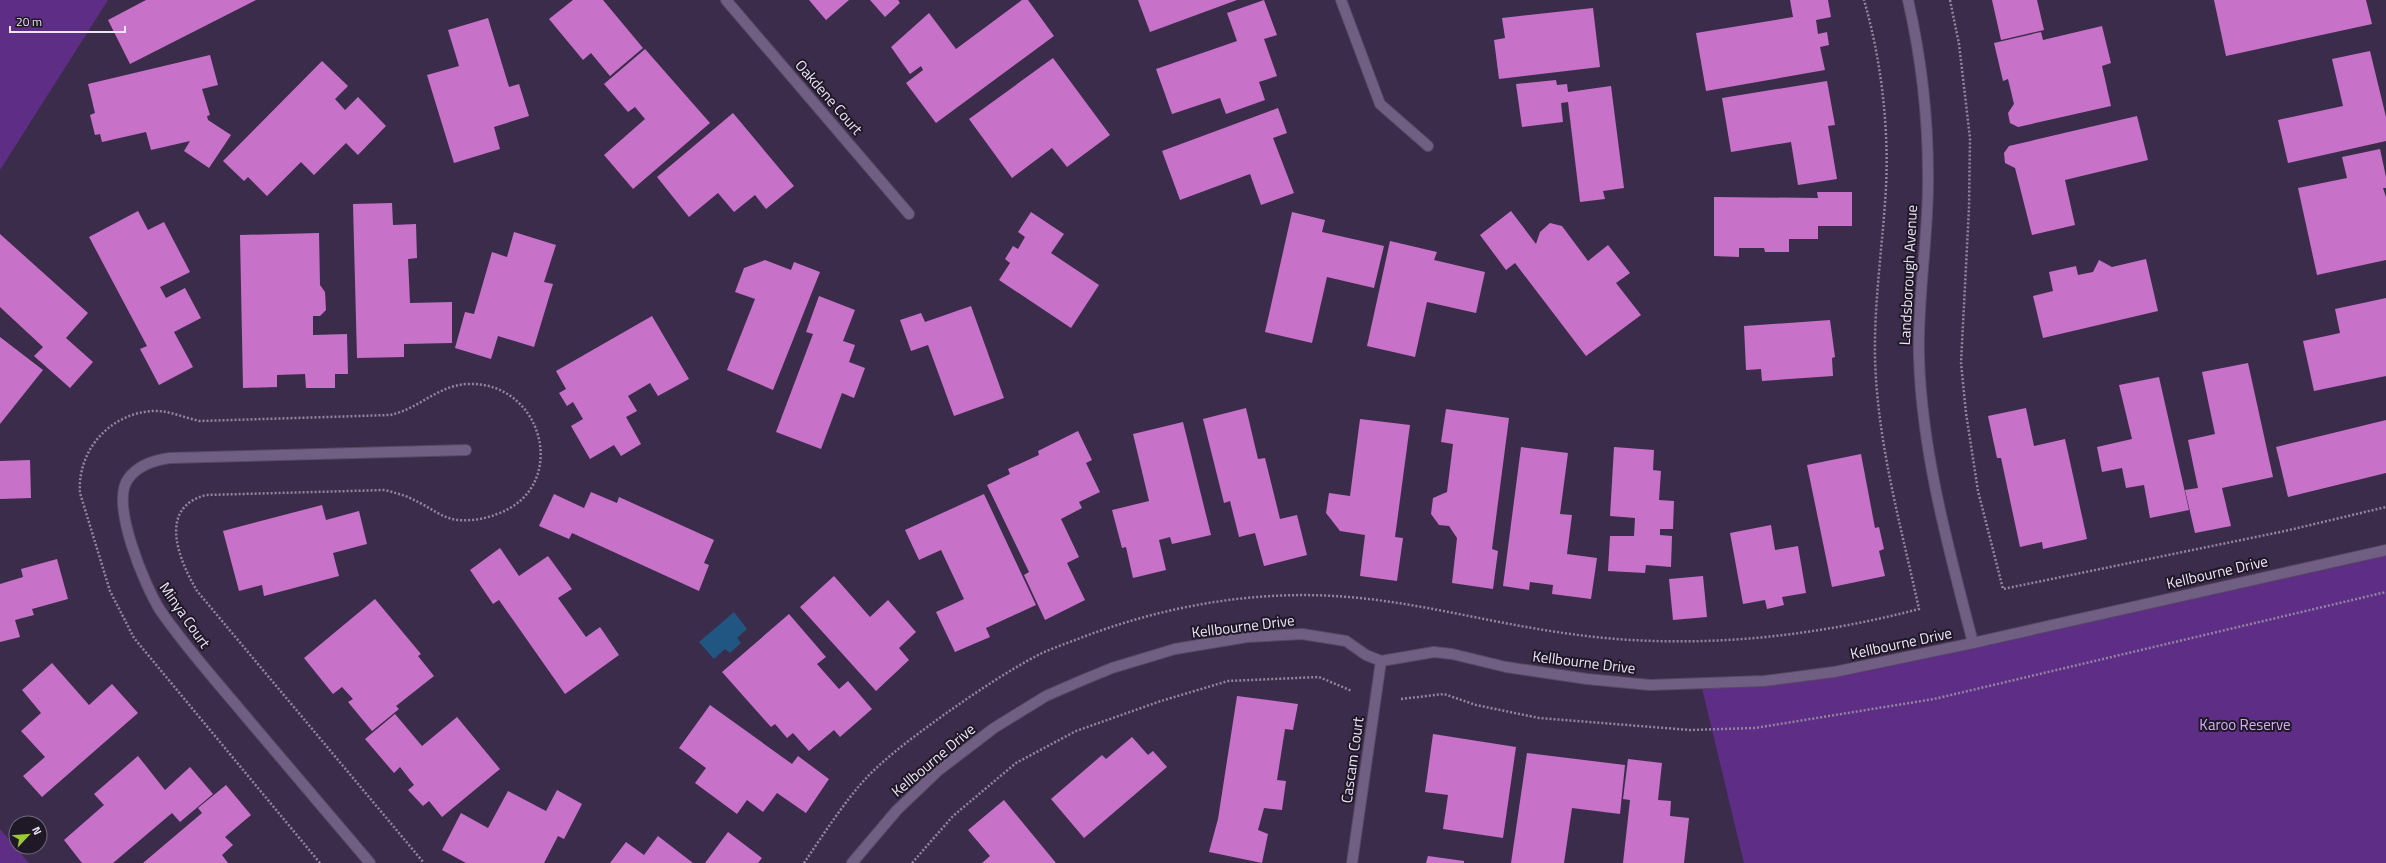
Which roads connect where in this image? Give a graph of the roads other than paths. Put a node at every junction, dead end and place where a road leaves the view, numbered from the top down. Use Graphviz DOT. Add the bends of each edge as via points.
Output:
graph roads {
  1 [pos="726,0"];
  2 [pos="1341,0"];
  3 [pos="1908,0"];
  4 [pos="1428,146"];
  5 [pos="909,214"];
  6 [pos="466,450"];
  7 [pos="2384,550"];
  8 [pos="1972,643"];
  9 [pos="1381,661"];
  10 [pos="370,863"];
  11 [pos="852,863"];
  12 [pos="1352,863"];
  1 -- 5 [label="street, Oakdene Court"];
  2 -- 4 [label="street" via="1380,104"];
  3 -- 8 [label="street, Landsborough Avenue" via="1925,98 1928,176 1918,309 1920,388 1934,478"];
  6 -- 10 [label="street, Minya Court" via="170,458 141,467 127,480 124,491 126,518 136,560 160,610 207,671"];
  7 -- 8 [label="street, Kellbourne Drive"];
  8 -- 9 [label="street, Kellbourne Drive" via="1834,672 1764,681 1701,684 1650,684 1587,679 1506,667 1434,652"];
  9 -- 11 [label="street, Kellbourne Drive" via="1366,655 1346,641 1302,634 1212,642 1112,668 1046,696 994,728 939,770 897,810"];
  9 -- 12 [label="street, Cascam Court"];
}
